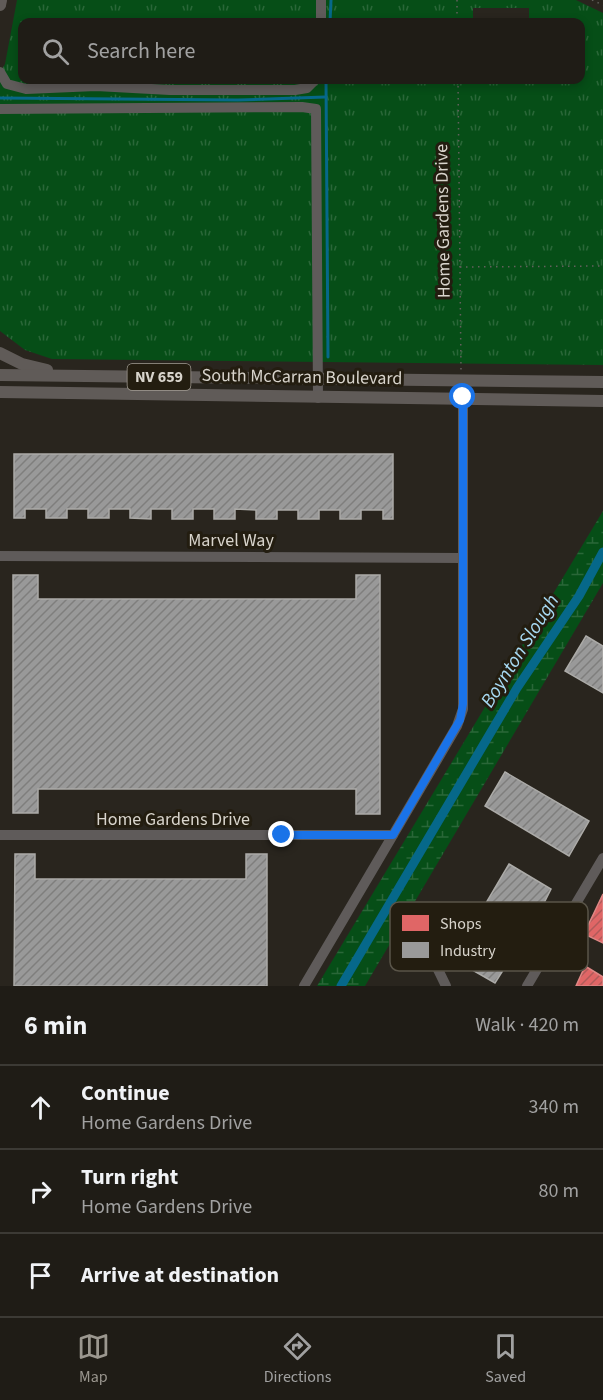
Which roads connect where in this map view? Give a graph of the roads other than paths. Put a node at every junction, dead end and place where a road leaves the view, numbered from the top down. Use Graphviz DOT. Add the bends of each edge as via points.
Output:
graph roads {
  1 [pos="1,0"];
  2 [pos="321,0"];
  3 [pos="0,5"];
  4 [pos="321,18"];
  5 [pos="0,72"];
  6 [pos="311,84"];
  7 [pos="0,109"];
  8 [pos="0,353"];
  9 [pos="0,375"];
  10 [pos="72,376"];
  11 [pos="318,379"];
  12 [pos="603,381"];
  13 [pos="603,387"];
  14 [pos="1,392"];
  15 [pos="318,396"];
  16 [pos="463,397"];
  17 [pos="603,400"];
  18 [pos="0,556"];
  19 [pos="463,558"];
  20 [pos="0,835"];
  21 [pos="393,835"];
  22 [pos="603,858"];
  23 [pos="577,902"];
  24 [pos="439,971"];
  25 [pos="536,971"];
  26 [pos="304,986"];
  27 [pos="446,986"];
  28 [pos="527,986"];
  1 -- 3 [label="main road"];
  2 -- 4 [label="street"];
  5 -- 6 [label="street" via="7,84 26,88 295,90"];
  7 -- 11 [label="street" via="316,109"];
  8 -- 10 [label="main road" via="22,364"];
  9 -- 10 [label="main road, South McCarran Boulevard / NV 659"];
  10 -- 11 [label="main road, South McCarran Boulevard / NV 659"];
  11 -- 12 [label="main road, South McCarran Boulevard / NV 659"];
  11 -- 15 [label="street"];
  13 -- 16 [label="main road" via="481,388"];
  14 -- 15 [label="main road, South McCarran Boulevard / NV 659"];
  15 -- 16 [label="main road, South McCarran Boulevard / NV 659"];
  16 -- 17 [label="main road, South McCarran Boulevard / NV 659"];
  16 -- 19 [label="street"];
  18 -- 19 [label="street, Marvel Way"];
  19 -- 21 [label="street" via="462,714"];
  20 -- 21 [label="street, Home Gardens Drive"];
  21 -- 26 [label="street"];
  22 -- 23 [label="street"];
  24 -- 27 [label="street"];
  25 -- 28 [label="street"];
}
